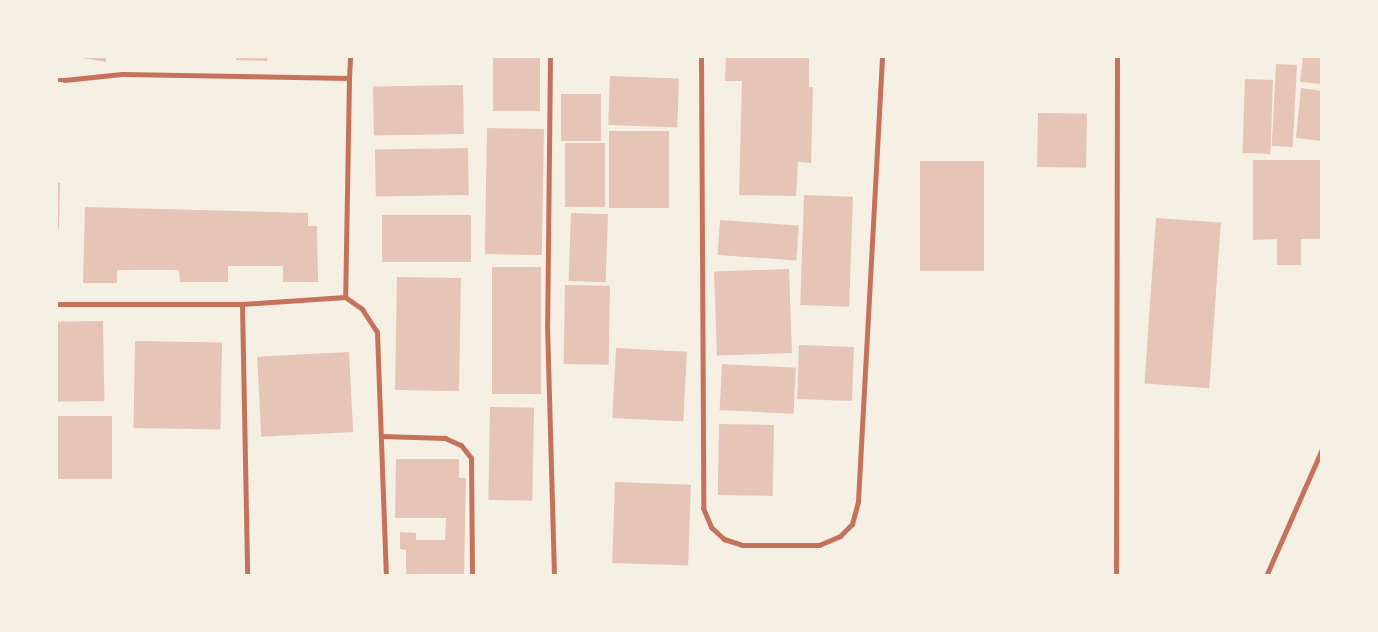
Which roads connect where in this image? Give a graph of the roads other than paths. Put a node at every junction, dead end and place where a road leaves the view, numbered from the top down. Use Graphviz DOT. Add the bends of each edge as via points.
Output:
graph roads {
  1 [pos="350,56"];
  2 [pos="550,56"];
  3 [pos="701,56"];
  4 [pos="882,56"];
  5 [pos="1117,56"];
  6 [pos="349,78"];
  7 [pos="56,80"];
  8 [pos="64,80"];
  9 [pos="345,297"];
  10 [pos="56,304"];
  11 [pos="242,304"];
  12 [pos="382,436"];
  13 [pos="1322,449"];
  14 [pos="247,576"];
  15 [pos="386,576"];
  16 [pos="472,576"];
  17 [pos="554,576"];
  18 [pos="1116,576"];
  19 [pos="1266,576"];
  1 -- 6 [label="street"];
  2 -- 17 [label="street" via="547,324"];
  3 -- 4 [label="street" via="703,508 711,527 724,539 742,545 819,545 840,536 852,524 858,501"];
  5 -- 18 [label="street"];
  6 -- 8 [label="street" via="122,74"];
  6 -- 9 [label="street"];
  7 -- 8 [label="lane"];
  9 -- 11 [label="street"];
  9 -- 12 [label="street" via="362,309 377,332"];
  10 -- 11 [label="street"];
  11 -- 14 [label="street"];
  12 -- 15 [label="street"];
  12 -- 16 [label="street" via="445,438 461,445 472,458"];
  13 -- 19 [label="street"];
}
